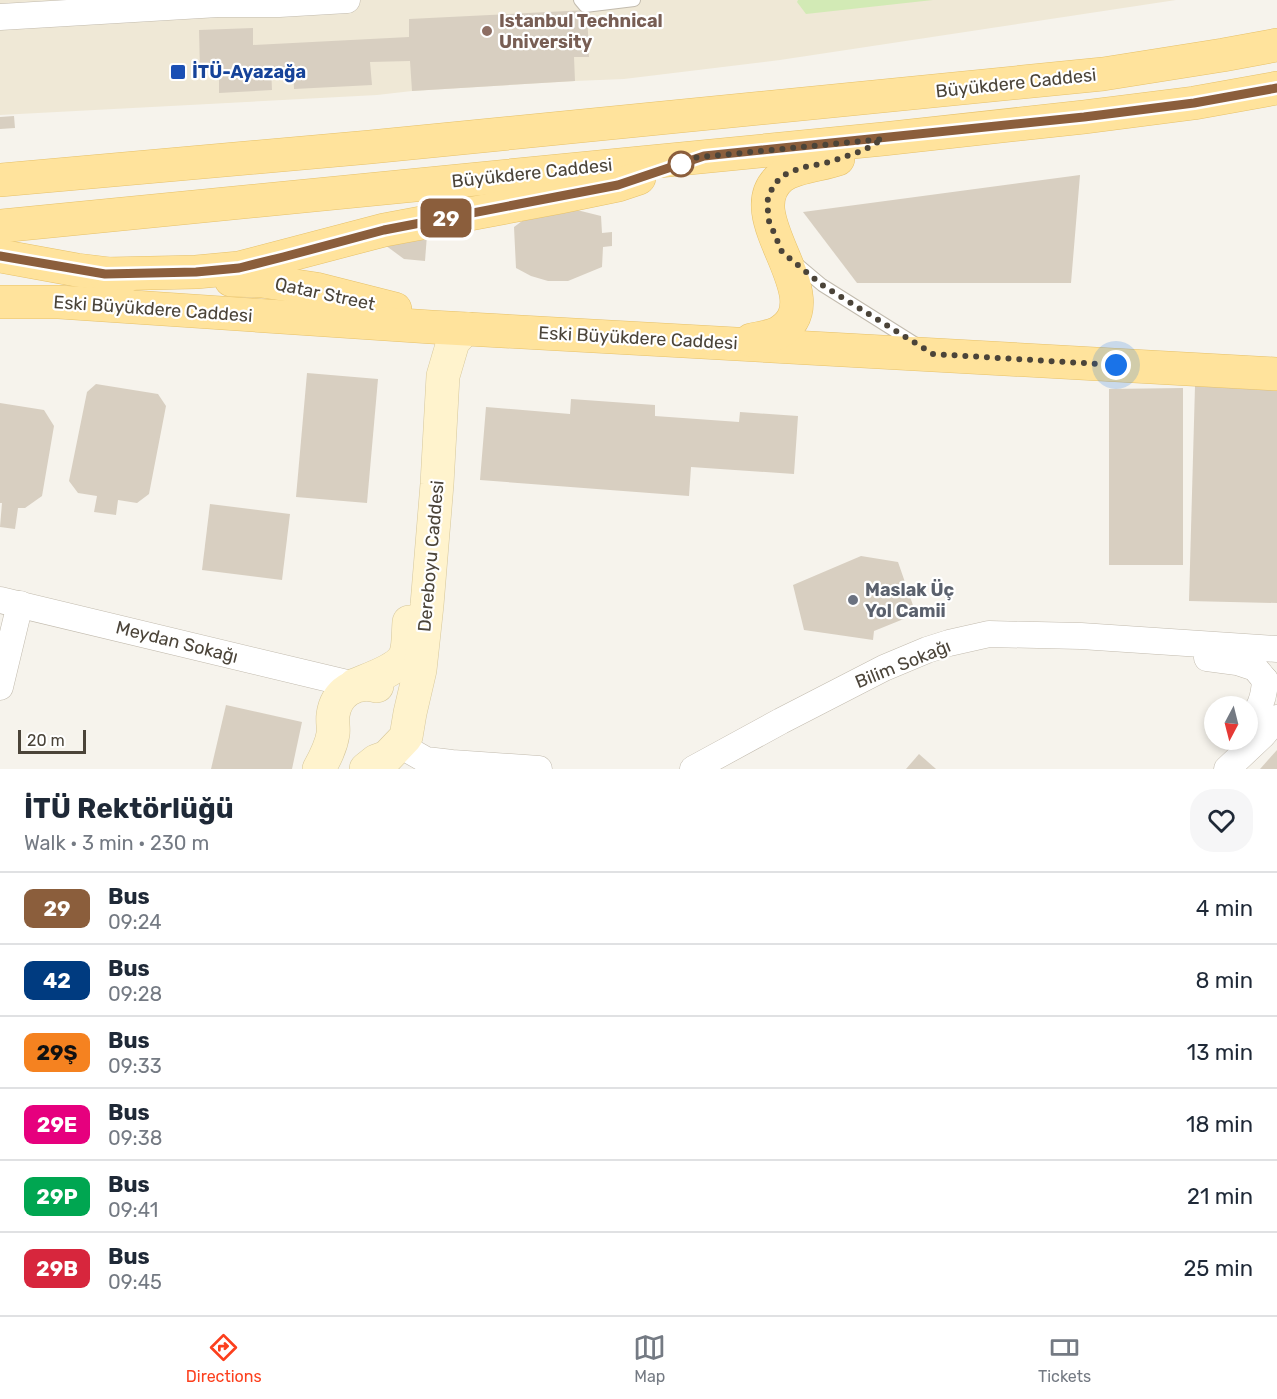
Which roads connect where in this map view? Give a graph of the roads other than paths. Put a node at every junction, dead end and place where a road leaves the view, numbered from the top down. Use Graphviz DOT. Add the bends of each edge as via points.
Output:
graph roads {
  1 [pos="346,0"];
  2 [pos="580,0"];
  3 [pos="634,0"];
  4 [pos="0,17"];
  5 [pos="1277,29"];
  6 [pos="1277,45"];
  7 [pos="1223,55"];
  8 [pos="1277,88"];
  9 [pos="883,139"];
  10 [pos="704,156"];
  11 [pos="0,158"];
  12 [pos="115,170"];
  13 [pos="0,180"];
  14 [pos="0,226"];
  15 [pos="782,252"];
  16 [pos="0,256"];
  17 [pos="105,274"];
  18 [pos="0,302"];
  19 [pos="431,327"];
  20 [pos="468,329"];
  21 [pos="741,343"];
  22 [pos="933,354"];
  23 [pos="1277,374"];
  24 [pos="10,602"];
  25 [pos="1277,649"];
  26 [pos="1271,677"];
  27 [pos="355,685"];
  28 [pos="0,687"];
  29 [pos="1258,710"];
  30 [pos="1277,718"];
  31 [pos="408,725"];
  32 [pos="334,731"];
  33 [pos="1226,750"];
  34 [pos="381,766"];
  35 [pos="319,769"];
  36 [pos="539,769"];
  37 [pos="693,769"];
  38 [pos="717,769"];
  39 [pos="1207,769"];
  40 [pos="1227,769"];
  1 -- 4 [label="street"];
  2 -- 3 [label="lane" via="585,6"];
  5 -- 7 [label="main road"];
  6 -- 7 [label="main road, Büyükdere Caddesi"];
  7 -- 12 [label="main road, Büyükdere Caddesi" via="1103,74"];
  8 -- 9 [label="main road, Büyükdere Caddesi" via="1161,108"];
  9 -- 10 [label="main road, Büyükdere Caddesi"];
  9 -- 15 [label="main road" via="830,162 800,168 782,176 773,186 767,202 769,221"];
  10 -- 14 [label="main road, Büyükdere Caddesi"];
  10 -- 17 [label="main road" via="618,185 384,230 239,268"];
  11 -- 12 [label="main road"];
  12 -- 13 [label="main road, Büyükdere Caddesi"];
  15 -- 21 [label="main road" via="796,297 790,323 777,333"];
  15 -- 22 [label="lane" via="822,285"];
  16 -- 17 [label="main road, Qatar Street"];
  17 -- 20 [label="main road, Qatar Street" via="294,285 445,317"];
  18 -- 19 [label="main road, Eski Büyükdere Caddesi" via="59,302"];
  19 -- 20 [label="main road, Eski Büyükdere Caddesi"];
  19 -- 27 [label="street, Dereboyu Caddesi" via="406,655 399,664"];
  20 -- 21 [label="main road, Eski Büyükdere Caddesi"];
  20 -- 31 [label="street, Dereboyu Caddesi" via="453,342 443,376 427,605 420,670"];
  21 -- 22 [label="main road, Eski Büyükdere Caddesi"];
  22 -- 23 [label="main road, Eski Büyükdere Caddesi"];
  24 -- 27 [label="street, Meydan Sokağı"];
  24 -- 28 [label="street"];
  25 -- 37 [label="street, Bilim Sokağı" via="989,634 938,647 884,668"];
  26 -- 29 [label="street"];
  26 -- 38 [label="street, Bilim Sokağı" via="1255,668 1218,659 990,650 948,659 888,682"];
  27 -- 31 [label="street" via="373,684 395,695"];
  27 -- 32 [label="street" via="336,702"];
  30 -- 40 [label="street"];
  31 -- 34 [label="street"];
  31 -- 36 [label="street" via="405,743 426,760"];
  32 -- 34 [label="street" via="341,744"];
  32 -- 35 [label="street"];
  33 -- 39 [label="street"];
}
